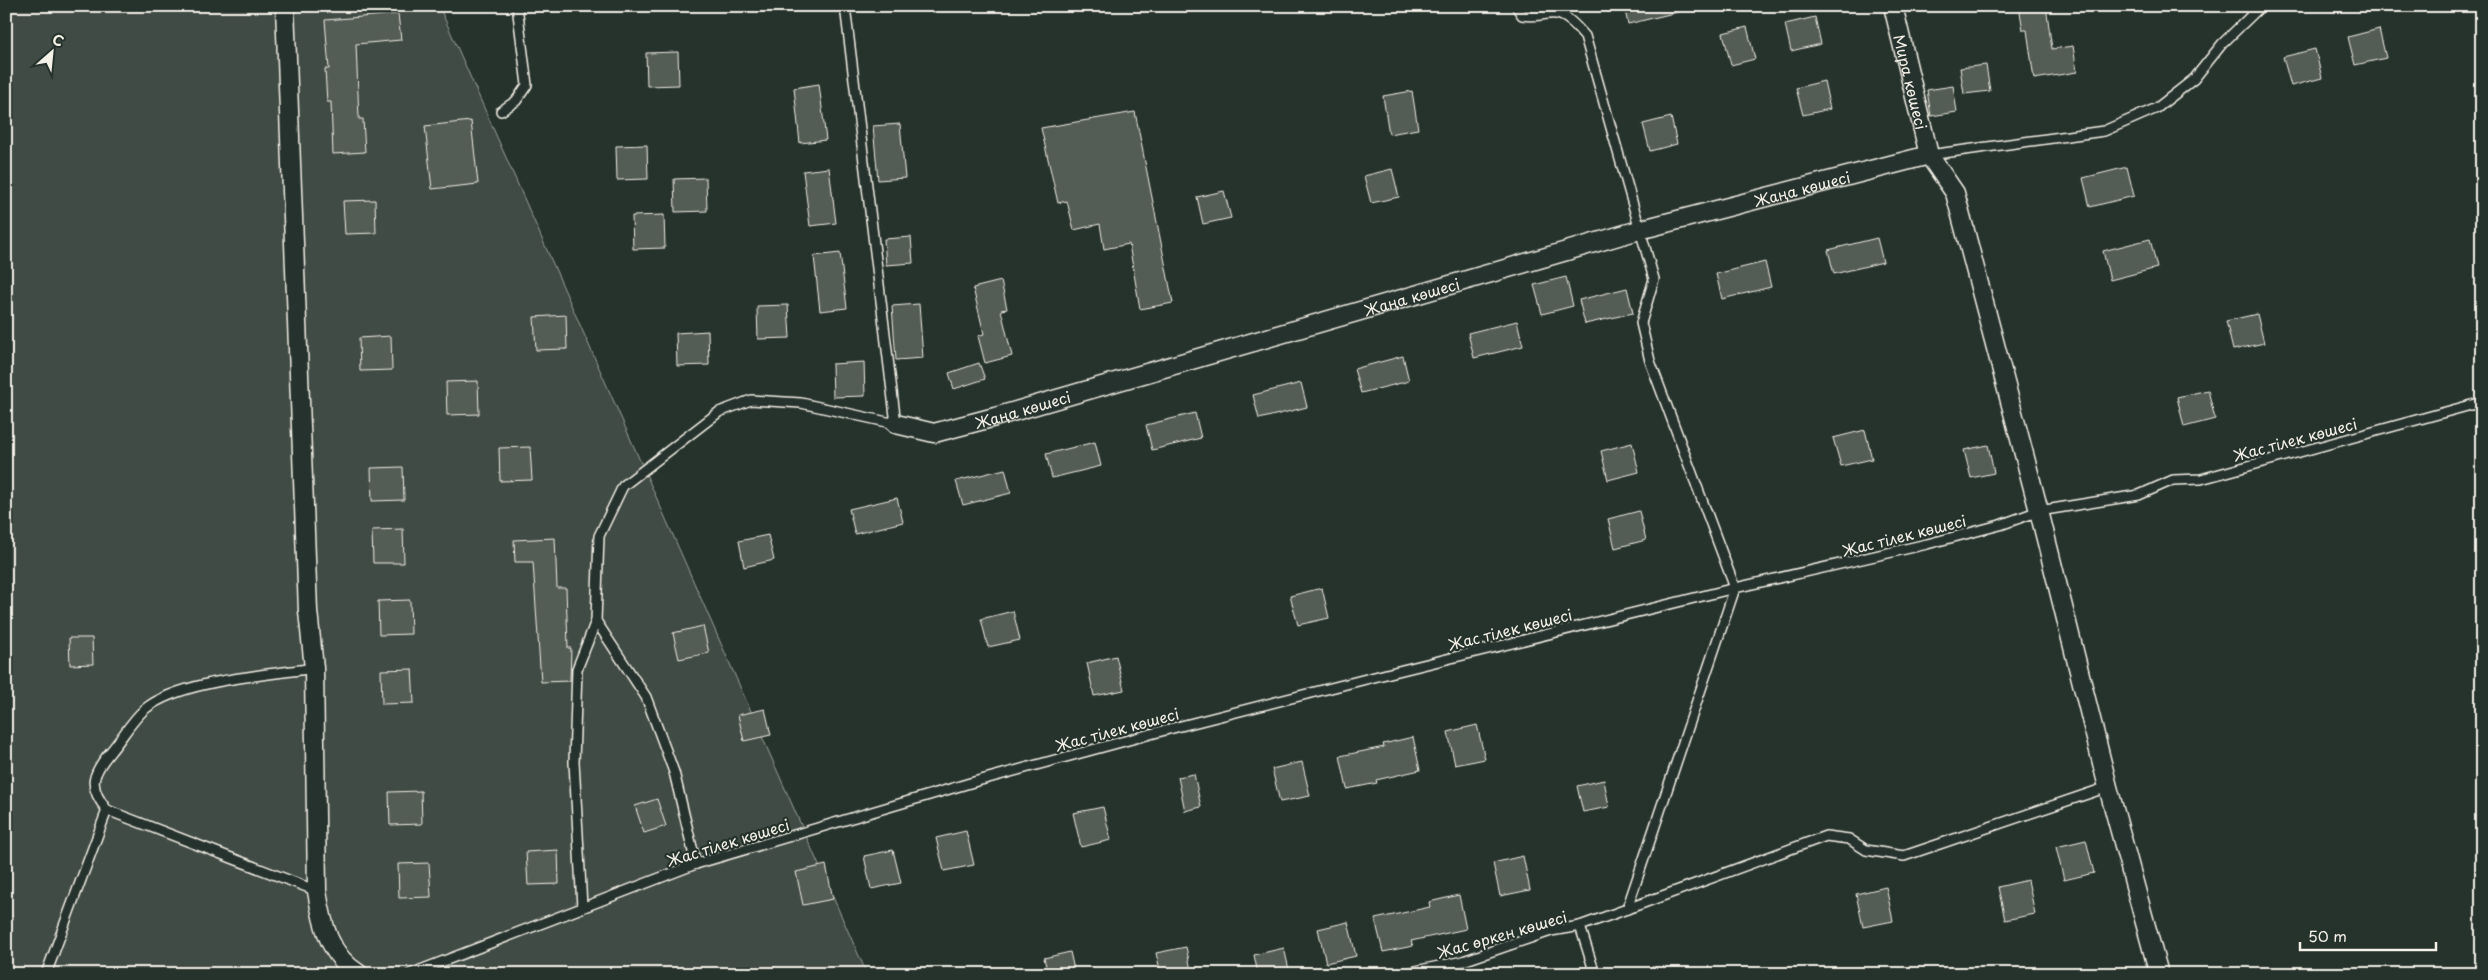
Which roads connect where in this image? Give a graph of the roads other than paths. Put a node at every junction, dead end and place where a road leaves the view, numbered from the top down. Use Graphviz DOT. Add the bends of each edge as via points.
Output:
graph roads {
  1 [pos="285,6"];
  2 [pos="517,6"];
  3 [pos="845,6"];
  4 [pos="1516,6"];
  5 [pos="1893,6"];
  6 [pos="2262,6"];
  7 [pos="501,111"];
  8 [pos="1929,156"];
  9 [pos="1640,230"];
  10 [pos="2482,402"];
  11 [pos="896,424"];
  12 [pos="2039,511"];
  13 [pos="1735,588"];
  14 [pos="596,621"];
  15 [pos="314,668"];
  16 [pos="2108,787"];
  17 [pos="107,810"];
  18 [pos="696,864"];
  19 [pos="317,891"];
  20 [pos="582,907"];
  21 [pos="1627,909"];
  22 [pos="1580,926"];
  23 [pos="46,974"];
  24 [pos="359,974"];
  25 [pos="410,974"];
  26 [pos="1401,974"];
  27 [pos="1595,974"];
  28 [pos="2159,974"];
  1 -- 15 [label="street" via="308,611"];
  2 -- 7 [label="lane" via="526,85 516,101"];
  3 -- 11 [label="lane"];
  4 -- 9 [label="lane" via="1522,15 1535,18 1550,14 1569,19 1585,36"];
  5 -- 8 [label="street, Мира көшесі"];
  6 -- 8 [label="lane" via="2222,44 2194,80 2157,108 2104,132"];
  8 -- 9 [label="street, Жаңа көшесі"];
  8 -- 12 [label="street" via="1955,194"];
  9 -- 11 [label="street, Жаңа көшесі" via="996,417 934,432"];
  9 -- 13 [label="lane" via="1654,279 1641,323 1650,361"];
  10 -- 12 [label="lane, Жас тілек көшесі" via="2201,478 2173,480 2139,495"];
  11 -- 14 [label="lane" via="801,403 751,400 719,412 623,486 600,536"];
  12 -- 13 [label="lane, Жас тілек көшесі" via="1927,544"];
  12 -- 16 [label="street"];
  13 -- 18 [label="lane, Жас тілек көшесі" via="1170,729 970,783"];
  13 -- 21 [label="lane"];
  14 -- 18 [label="lane" via="646,697 674,772"];
  14 -- 20 [label="lane" via="577,669 574,762"];
  15 -- 17 [label="lane" via="187,688 145,710 98,770 93,787"];
  15 -- 19 [label="street"];
  16 -- 21 [label="lane, Жас өркен көшесі" via="1904,856 1866,850 1849,840 1826,836"];
  16 -- 28 [label="street"];
  17 -- 19 [label="lane"];
  17 -- 23 [label="lane"];
  18 -- 20 [label="lane, Жас тілек көшесі"];
  19 -- 24 [label="street" via="322,925 334,950"];
  20 -- 25 [label="lane, Жас тілек көшесі"];
  21 -- 22 [label="lane, Жас өркен көшесі"];
  22 -- 26 [label="lane, Жас өркен көшесі" via="1551,931 1463,961"];
  22 -- 27 [label="lane"];
}
